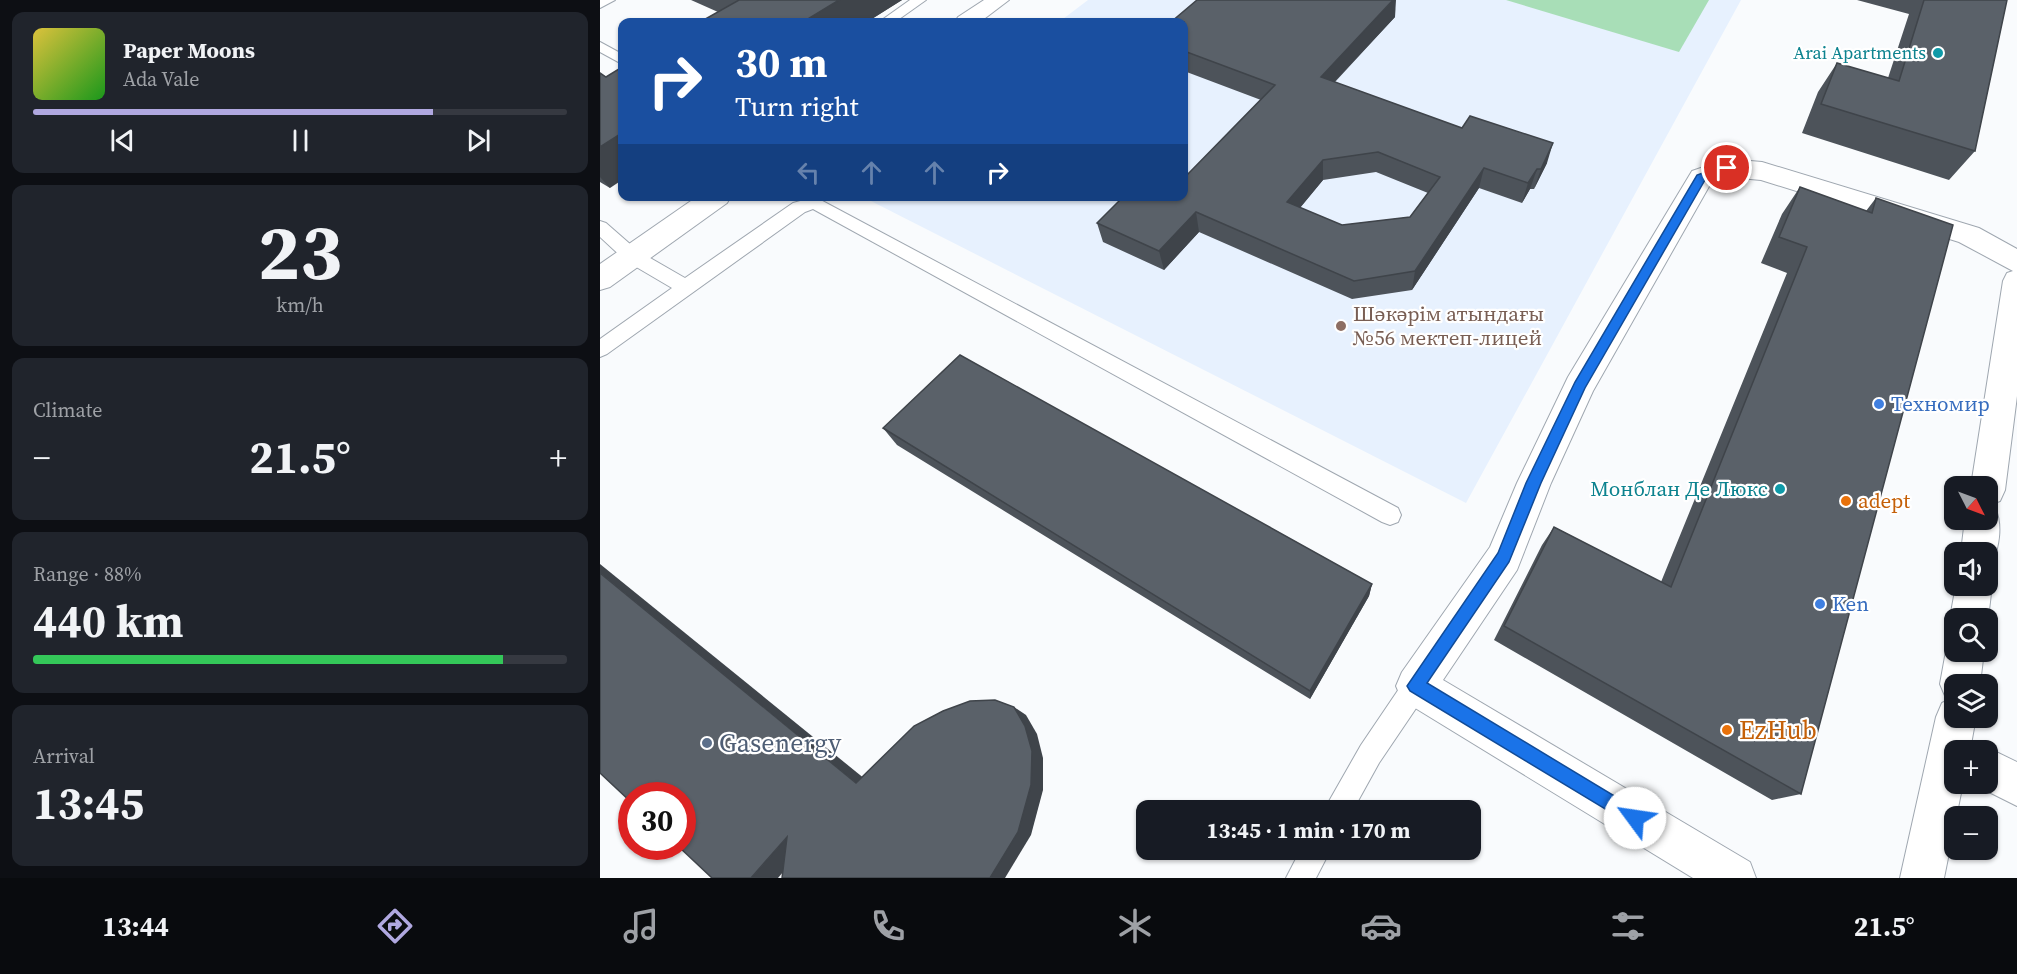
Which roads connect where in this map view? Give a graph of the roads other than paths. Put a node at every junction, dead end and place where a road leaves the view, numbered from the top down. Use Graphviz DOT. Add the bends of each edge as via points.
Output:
graph roads {
  1 [pos="608,0"];
  2 [pos="919,0"];
  3 [pos="998,0"];
  4 [pos="600,4"];
  5 [pos="892,18"];
  6 [pos="972,18"];
  7 [pos="600,46"];
  8 [pos="618,57"];
  9 [pos="711,201"];
  10 [pos="600,227"];
  11 [pos="632,256"];
  12 [pos="2017,262"];
  13 [pos="600,279"];
  14 [pos="2017,281"];
  15 [pos="687,288"];
  16 [pos="600,349"];
  17 [pos="1990,476"];
  18 [pos="1390,515"];
  19 [pos="1416,686"];
  20 [pos="1954,739"];
  21 [pos="1998,774"];
  22 [pos="2017,784"];
  23 [pos="1344,800"];
  24 [pos="1311,860"];
  25 [pos="1300,878"];
  26 [pos="1734,878"];
  27 [pos="1922,878"];
  1 -- 4 [label="lane"];
  2 -- 5 [label="lane"];
  3 -- 6 [label="street"];
  7 -- 8 [label="lane"];
  9 -- 11 [label="street"];
  10 -- 11 [label="lane"];
  11 -- 13 [label="street"];
  11 -- 15 [label="lane"];
  12 -- 19 [label="street" via="1969,235 1762,171 1727,168 1701,177 1579,386 1533,483 1504,558"];
  14 -- 17 [label="street"];
  15 -- 16 [label="lane"];
  15 -- 18 [label="lane" via="800,207 815,203"];
  19 -- 23 [label="lane"];
  19 -- 26 [label="street"];
  20 -- 27 [label="street"];
  21 -- 22 [label="street"];
  24 -- 25 [label="lane"];
}
